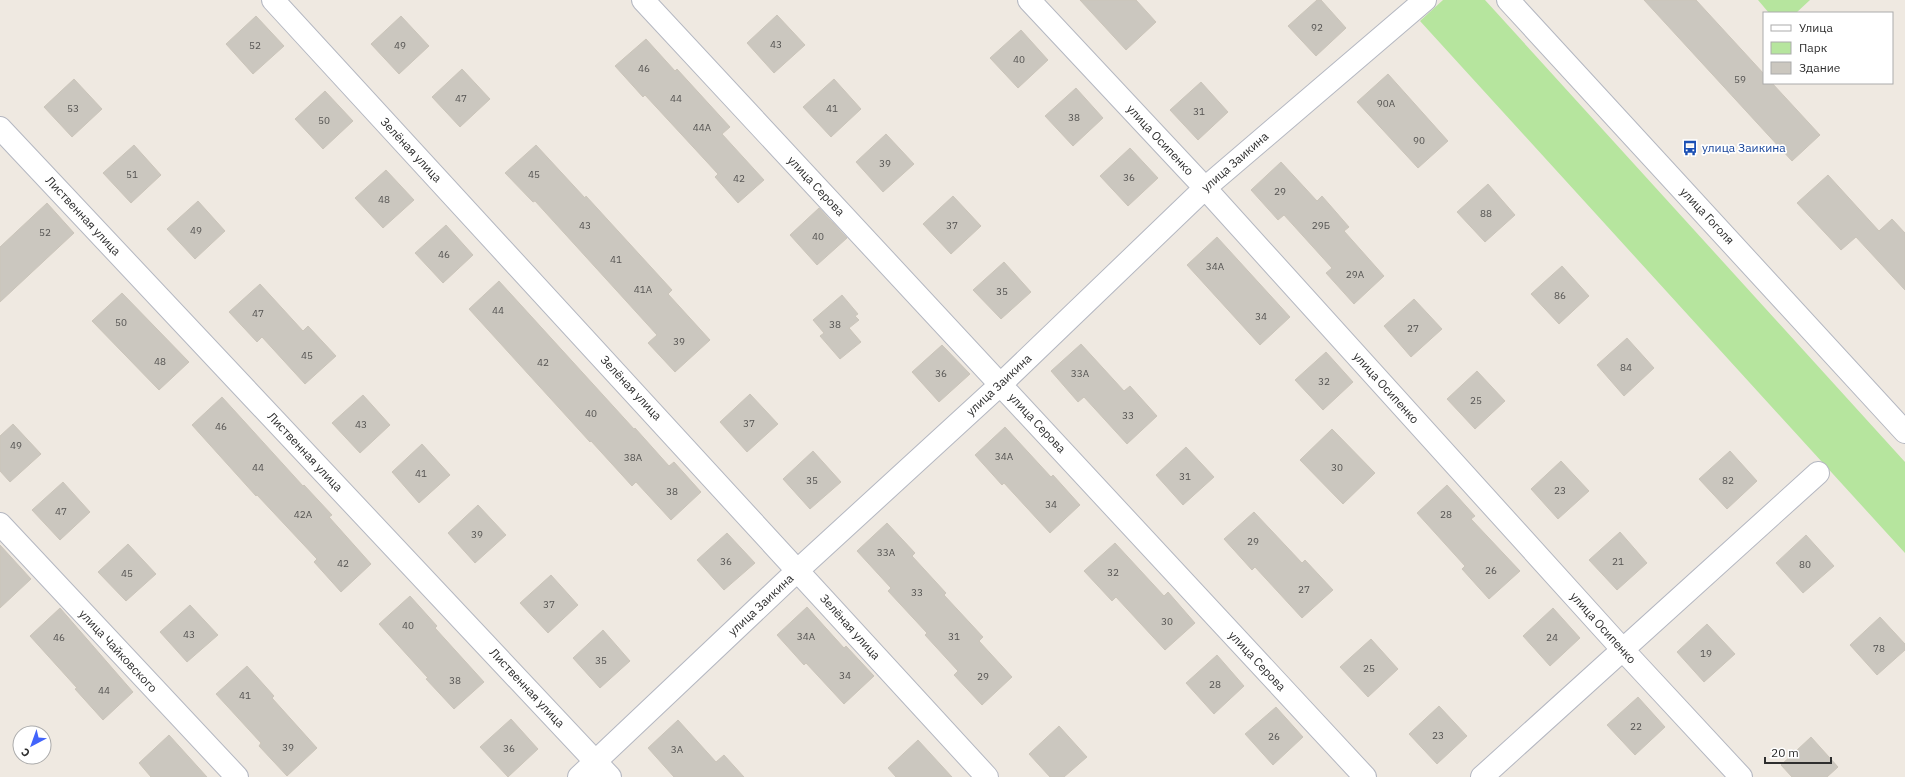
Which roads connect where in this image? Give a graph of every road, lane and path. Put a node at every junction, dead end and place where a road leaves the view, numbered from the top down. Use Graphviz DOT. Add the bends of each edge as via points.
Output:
graph roads {
  1 [pos="273,0"];
  2 [pos="643,0"];
  3 [pos="1029,0"];
  4 [pos="1425,0"];
  5 [pos="1508,0"];
  6 [pos="0,128"];
  7 [pos="1205,188"];
  8 [pos="1001,384"];
  9 [pos="1905,432"];
  10 [pos="1818,473"];
  11 [pos="0,524"];
  12 [pos="798,570"];
  13 [pos="1624,651"];
  14 [pos="603,769"];
  15 [pos="237,777"];
  16 [pos="579,777"];
  17 [pos="987,777"];
  18 [pos="1365,777"];
  19 [pos="1482,777"];
  20 [pos="1741,777"];
  1 -- 12 [label="street, Зелёная улица"];
  2 -- 8 [label="street, улица Серова"];
  3 -- 7 [label="street, улица Осипенко"];
  4 -- 7 [label="street, улица Заикина"];
  5 -- 9 [label="street, улица Гоголя"];
  6 -- 14 [label="street, Лиственная улица"];
  7 -- 8 [label="street, улица Заикина"];
  7 -- 13 [label="street, улица Осипенко"];
  8 -- 12 [label="street, улица Заикина"];
  8 -- 18 [label="street, улица Серова"];
  10 -- 13 [label="street"];
  11 -- 15 [label="street, улица Чайковского"];
  12 -- 14 [label="street, улица Заикина"];
  12 -- 17 [label="street, Зелёная улица"];
  13 -- 19 [label="street"];
  13 -- 20 [label="street, улица Осипенко"];
  14 -- 16 [label="street, улица Заикина"];
}
